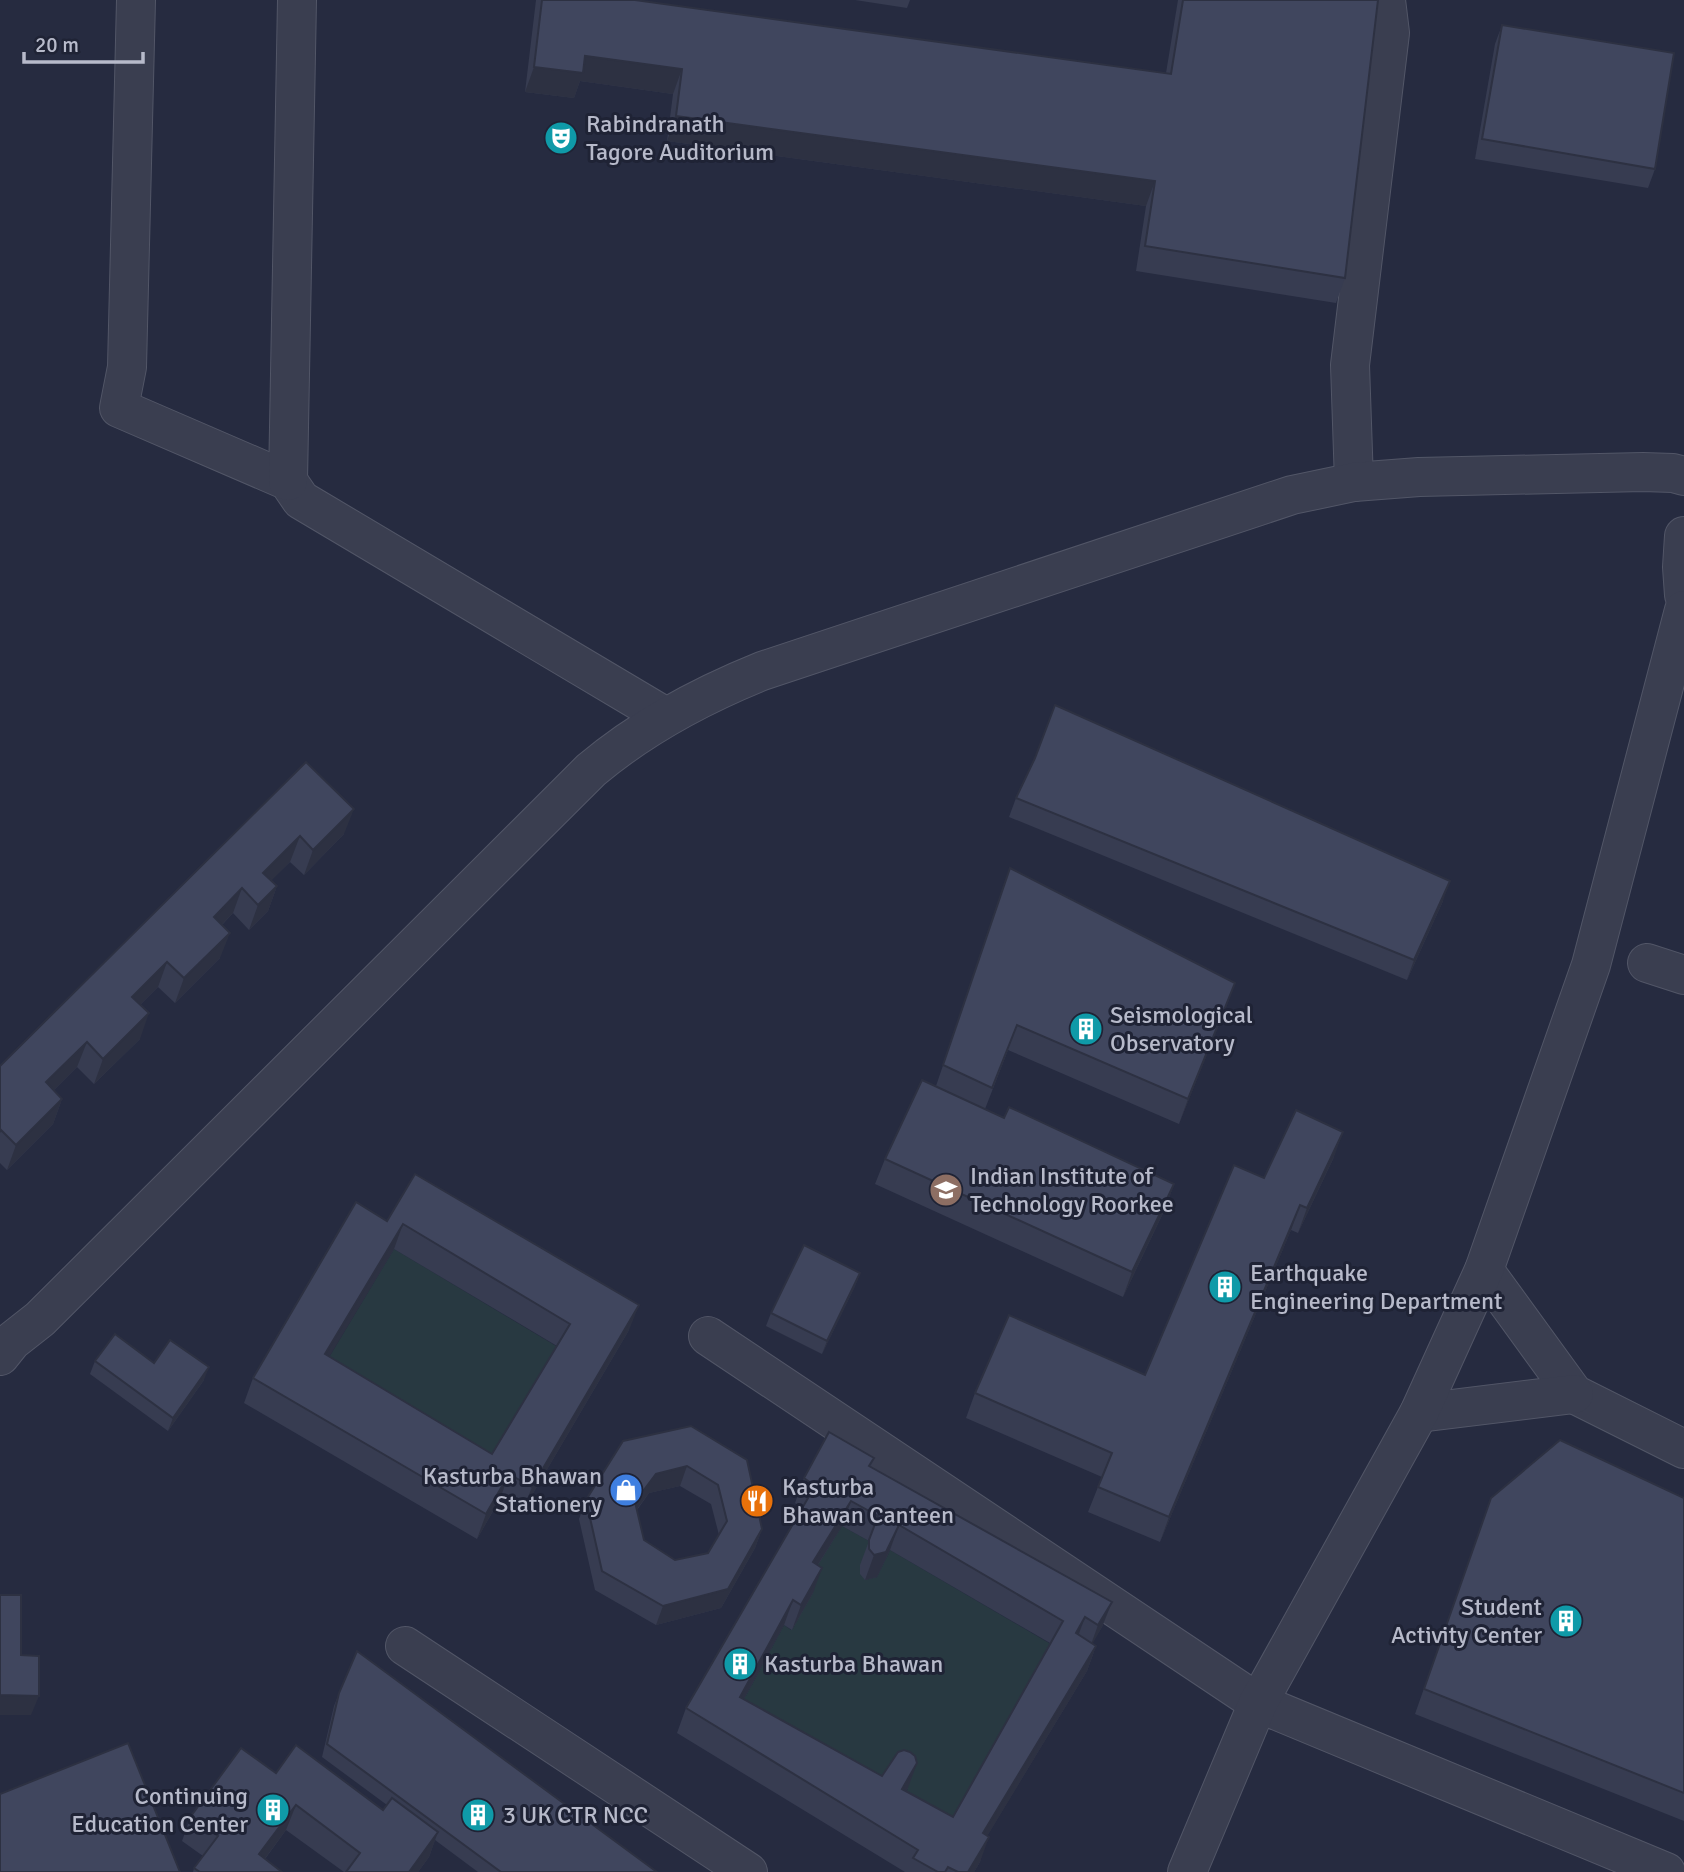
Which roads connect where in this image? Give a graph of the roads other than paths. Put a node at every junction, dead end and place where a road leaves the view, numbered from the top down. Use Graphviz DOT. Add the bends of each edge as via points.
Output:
graph roads {
  1 [pos="136,0"];
  2 [pos="297,0"];
  3 [pos="1386,0"];
  4 [pos="1684,448"];
  5 [pos="1643,472"];
  6 [pos="1684,476"];
  7 [pos="288,481"];
  8 [pos="1354,482"];
  9 [pos="1684,536"];
  10 [pos="1684,595"];
  11 [pos="1684,610"];
  12 [pos="666,717"];
  13 [pos="1647,963"];
  14 [pos="1684,975"];
  15 [pos="1484,1270"];
  16 [pos="708,1336"];
  17 [pos="4,1342"];
  18 [pos="1574,1394"];
  19 [pos="1419,1413"];
  20 [pos="1684,1449"];
  21 [pos="405,1646"];
  22 [pos="1258,1703"];
  23 [pos="748,1872"];
  24 [pos="1187,1872"];
  25 [pos="1666,1872"];
  1 -- 7 [label="street" via="127,367 119,408"];
  2 -- 7 [label="street"];
  3 -- 8 [label="street" via="1390,33 1350,365"];
  4 -- 5 [label="street"];
  5 -- 6 [label="street"];
  5 -- 8 [label="street"];
  7 -- 12 [label="street" via="301,500"];
  8 -- 12 [label="street" via="1292,495 775,667 719,688"];
  9 -- 10 [label="street"];
  11 -- 15 [label="street" via="1591,965"];
  12 -- 17 [label="street" via="621,744 591,770 40,1319"];
  13 -- 14 [label="street"];
  15 -- 18 [label="street"];
  15 -- 19 [label="street"];
  16 -- 22 [label="street"];
  18 -- 19 [label="street"];
  18 -- 20 [label="street"];
  19 -- 22 [label="street"];
  21 -- 23 [label="street"];
  22 -- 24 [label="street"];
  22 -- 25 [label="street"];
}
